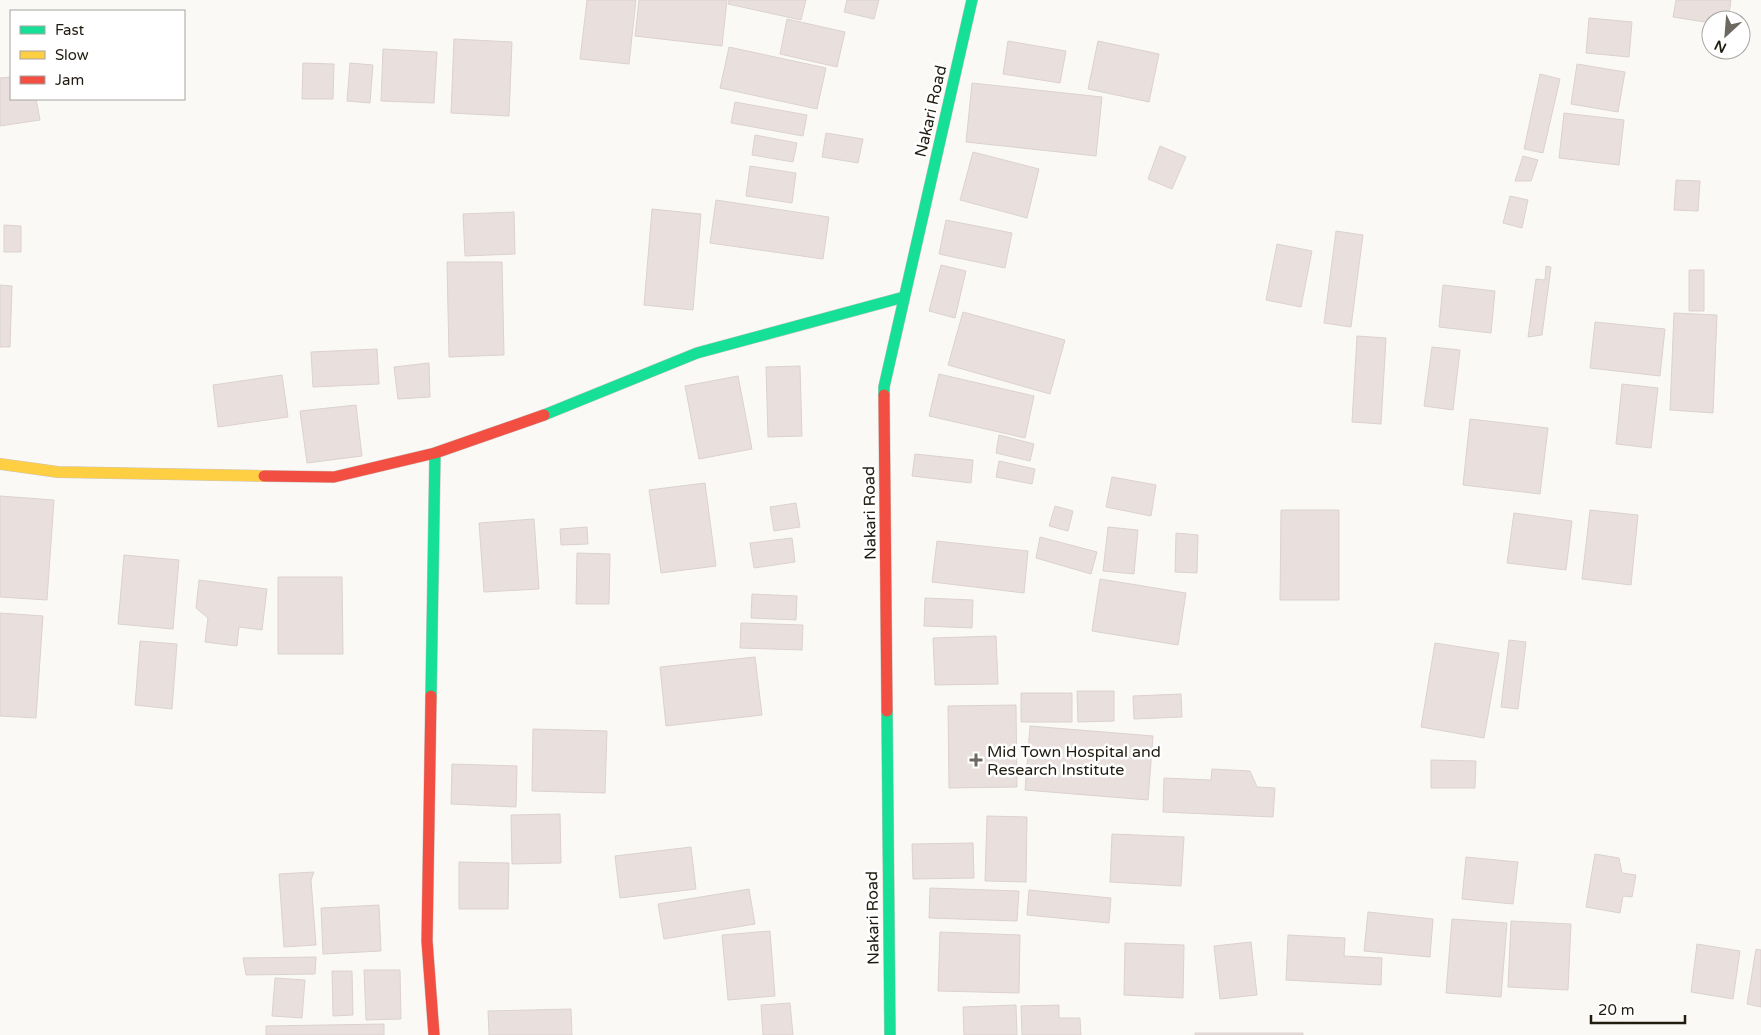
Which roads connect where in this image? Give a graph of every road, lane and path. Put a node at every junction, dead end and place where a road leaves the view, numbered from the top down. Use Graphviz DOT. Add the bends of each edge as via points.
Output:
graph roads {
  1 [pos="972,0"];
  2 [pos="904,297"];
  3 [pos="435,453"];
  4 [pos="0,464"];
  5 [pos="434,1035"];
  6 [pos="890,1035"];
  1 -- 2 [label="street, Nakari Road"];
  2 -- 3 [label="street" via="697,353 546,414"];
  2 -- 6 [label="street, Nakari Road" via="884,387"];
  3 -- 4 [label="street" via="334,477 58,472"];
  3 -- 5 [label="street" via="427,941"];
}
